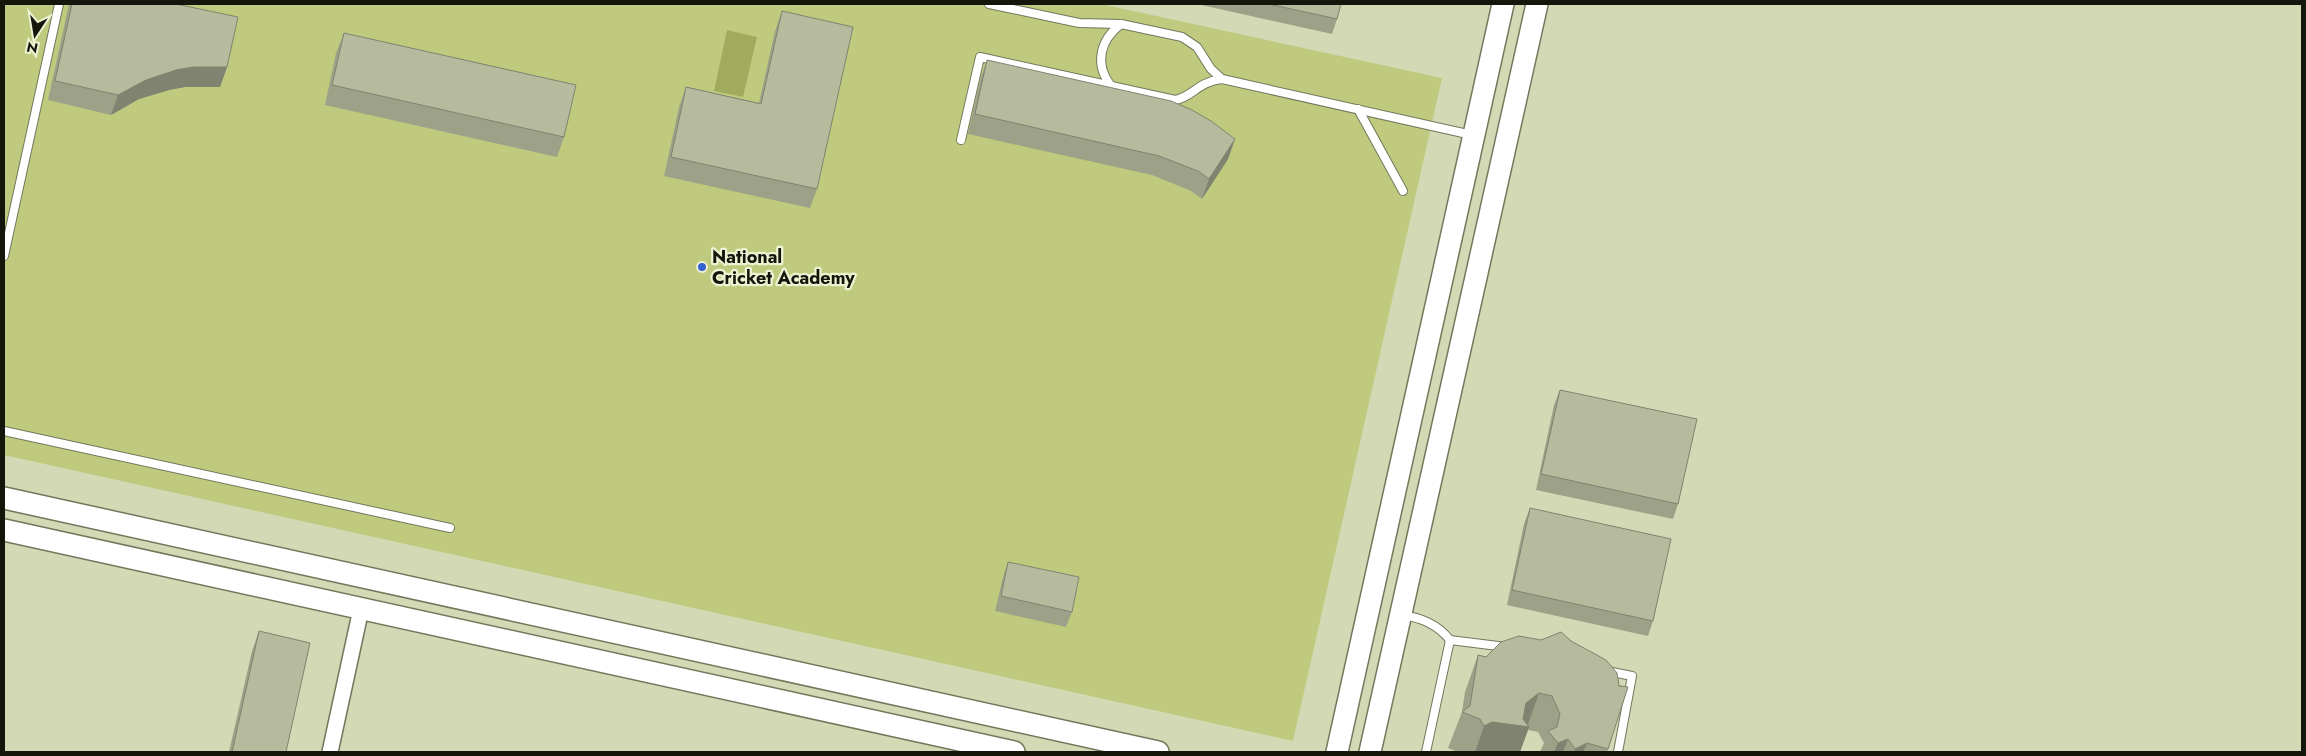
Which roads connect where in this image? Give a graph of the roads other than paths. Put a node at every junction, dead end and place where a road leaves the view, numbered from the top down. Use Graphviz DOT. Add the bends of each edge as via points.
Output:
graph roads {
  1 [pos="59,4"];
  2 [pos="989,4"];
  3 [pos="1503,4"];
  4 [pos="1537,4"];
  5 [pos="1121,24"];
  6 [pos="1222,79"];
  7 [pos="1111,86"];
  8 [pos="1358,110"];
  9 [pos="1474,136"];
  10 [pos="961,140"];
  11 [pos="1403,191"];
  12 [pos="4,256"];
  13 [pos="4,431"];
  14 [pos="4,498"];
  15 [pos="450,528"];
  16 [pos="4,530"];
  17 [pos="361,609"];
  18 [pos="1401,615"];
  19 [pos="1450,640"];
  20 [pos="1518,650"];
  21 [pos="1594,668"];
  22 [pos="330,752"];
  23 [pos="1014,752"];
  24 [pos="1158,752"];
  25 [pos="1336,752"];
  26 [pos="1374,752"];
  27 [pos="1426,752"];
  28 [pos="1618,752"];
  1 -- 12 [label="lane"];
  2 -- 5 [label="lane" via="1079,23"];
  3 -- 9 [label="main road"];
  4 -- 18 [label="main road"];
  5 -- 6 [label="lane" via="1190,41"];
  5 -- 7 [label="lane" via="1107,38 1101,56 1103,72"];
  6 -- 7 [label="lane" via="1204,83 1184,98 1175,100"];
  6 -- 8 [label="lane"];
  7 -- 10 [label="lane" via="980,56"];
  8 -- 9 [label="lane"];
  8 -- 11 [label="lane"];
  9 -- 25 [label="main road"];
  13 -- 15 [label="lane"];
  14 -- 24 [label="main road"];
  16 -- 17 [label="main road"];
  17 -- 22 [label="street"];
  17 -- 23 [label="main road"];
  18 -- 19 [label="lane" via="1417,616"];
  18 -- 26 [label="main road"];
  19 -- 20 [label="lane"];
  19 -- 27 [label="lane"];
  21 -- 28 [label="lane" via="1632,676"];
}
